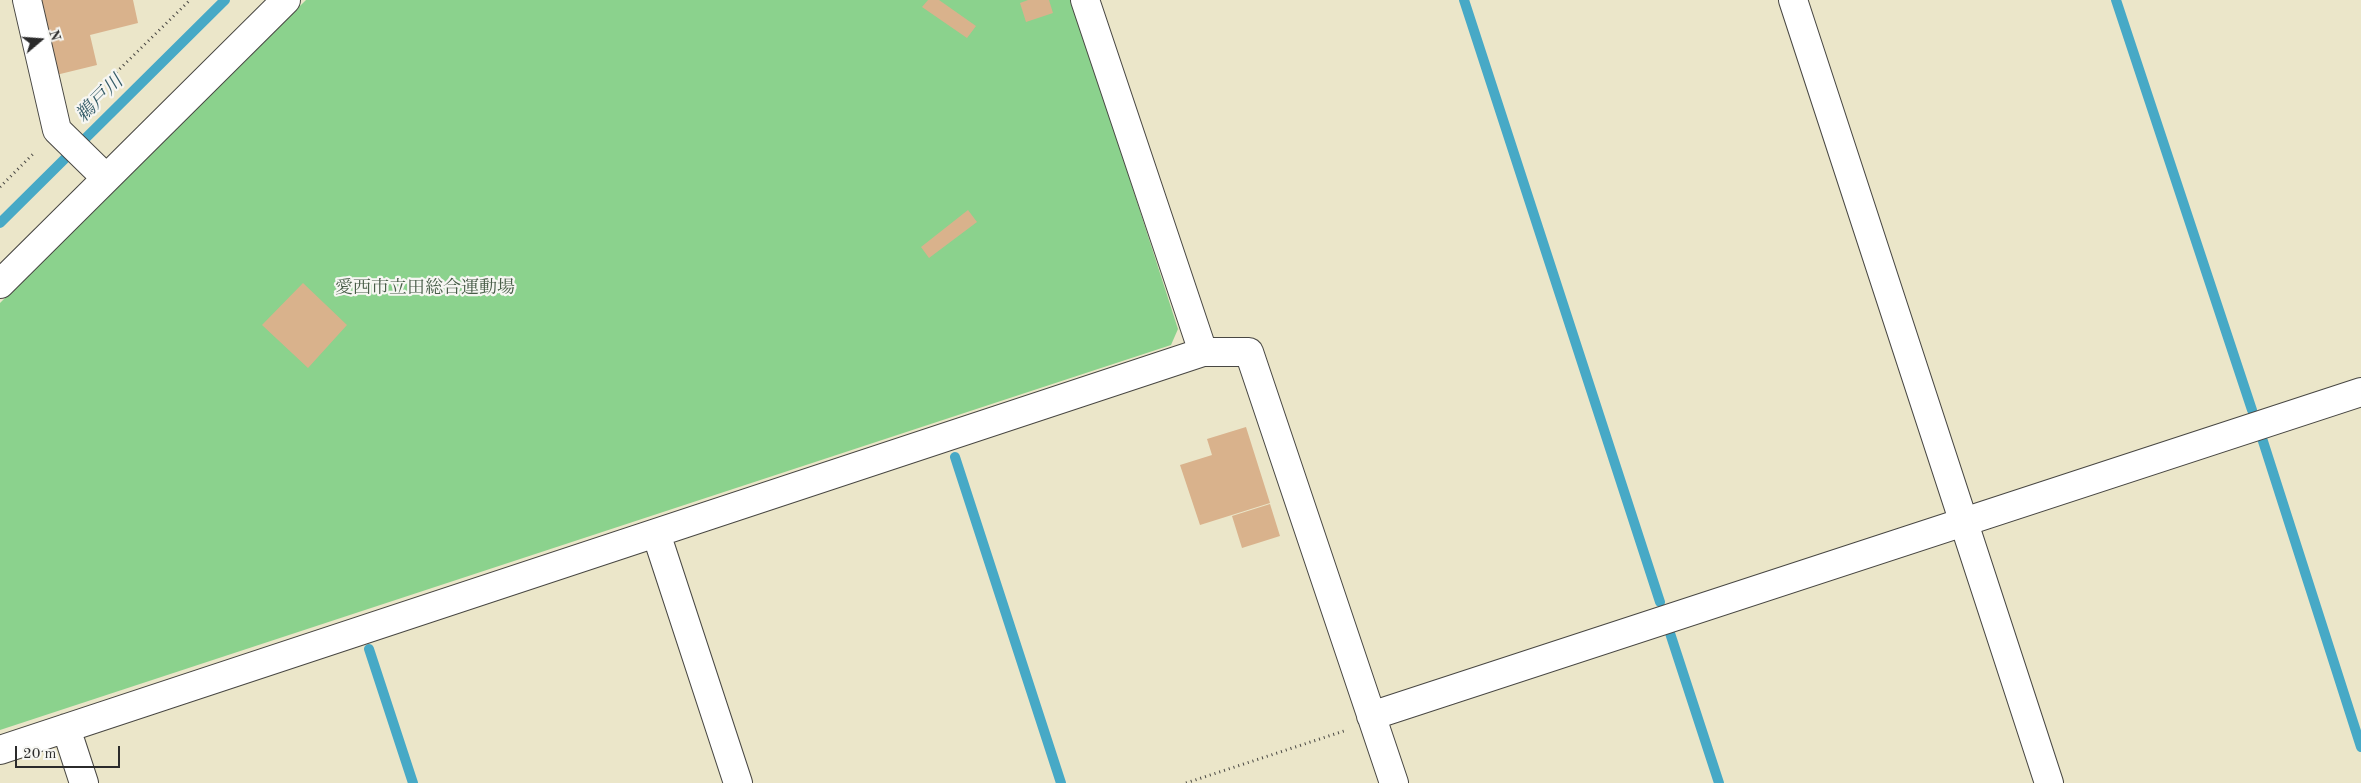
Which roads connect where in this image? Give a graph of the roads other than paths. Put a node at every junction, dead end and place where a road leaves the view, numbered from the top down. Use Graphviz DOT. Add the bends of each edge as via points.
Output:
graph roads {
  1 [pos="27,0"];
  2 [pos="286,0"];
  3 [pos="1085,0"];
  4 [pos="1793,0"];
  5 [pos="101,174"];
  6 [pos="0,284"];
  7 [pos="1203,352"];
  8 [pos="2361,392"];
  9 [pos="1963,522"];
  10 [pos="656,533"];
  11 [pos="1372,718"];
  12 [pos="66,728"];
  13 [pos="0,750"];
  14 [pos="84,783"];
  15 [pos="738,783"];
  16 [pos="1394,783"];
  17 [pos="2049,783"];
  1 -- 5 [label="street" via="60,133"];
  2 -- 5 [label="street"];
  3 -- 7 [label="street"];
  4 -- 9 [label="street"];
  5 -- 6 [label="street"];
  7 -- 10 [label="street"];
  7 -- 11 [label="street" via="1249,352"];
  8 -- 9 [label="street"];
  9 -- 11 [label="street"];
  9 -- 17 [label="street"];
  10 -- 12 [label="street"];
  10 -- 15 [label="street"];
  11 -- 16 [label="street"];
  12 -- 13 [label="street"];
  12 -- 14 [label="street"];
}
